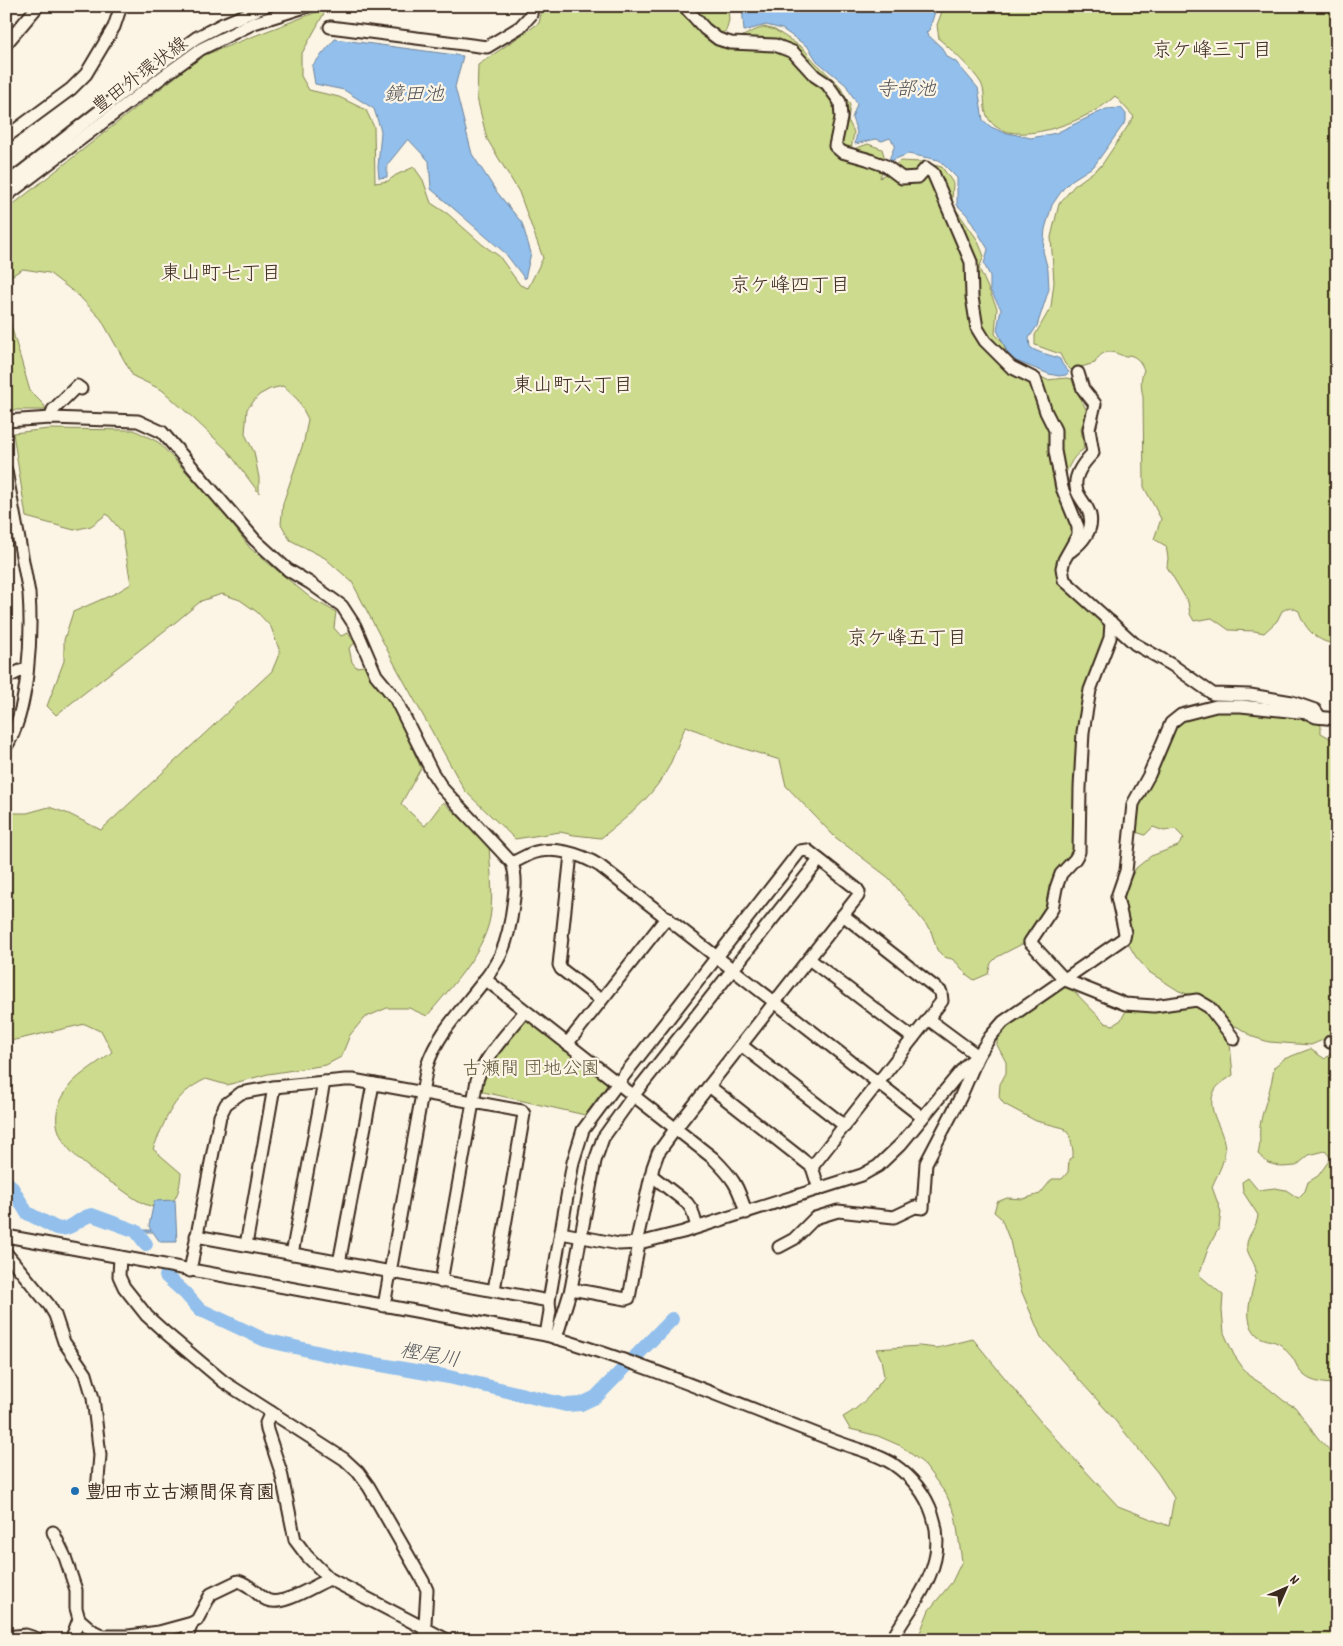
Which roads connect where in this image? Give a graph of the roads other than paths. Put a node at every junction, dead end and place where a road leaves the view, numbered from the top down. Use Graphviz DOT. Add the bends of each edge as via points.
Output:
graph roads {
  1 [pos="38,6"];
  2 [pos="120,6"];
  3 [pos="266,6"];
  4 [pos="308,6"];
  5 [pos="532,6"];
  6 [pos="684,6"];
  7 [pos="330,27"];
  8 [pos="8,38"];
  9 [pos="6,137"];
  10 [pos="6,184"];
  11 [pos="6,196"];
  12 [pos="1078,373"];
  13 [pos="81,389"];
  14 [pos="51,418"];
  15 [pos="6,421"];
  16 [pos="6,471"];
  17 [pos="1068,553"];
  18 [pos="1110,622"];
  19 [pos="27,669"];
  20 [pos="6,678"];
  21 [pos="1320,716"];
  22 [pos="1337,719"];
  23 [pos="6,747"];
  24 [pos="571,854"];
  25 [pos="819,860"];
  26 [pos="512,863"];
  27 [pos="843,915"];
  28 [pos="667,917"];
  29 [pos="718,957"];
  30 [pos="809,959"];
  31 [pos="734,970"];
  32 [pos="485,979"];
  33 [pos="1065,980"];
  34 [pos="601,1000"];
  35 [pos="774,1002"];
  36 [pos="526,1011"];
  37 [pos="928,1019"];
  38 [pos="913,1038"];
  39 [pos="1234,1039"];
  40 [pos="568,1044"];
  41 [pos="740,1045"];
  42 [pos="978,1056"];
  43 [pos="324,1082"];
  44 [pos="618,1083"];
  45 [pos="878,1083"];
  46 [pos="373,1084"];
  47 [pos="709,1086"];
  48 [pos="274,1087"];
  49 [pos="422,1093"];
  50 [pos="633,1096"];
  51 [pos="472,1101"];
  52 [pos="922,1117"];
  53 [pos="845,1126"];
  54 [pos="676,1128"];
  55 [pos="812,1167"];
  56 [pos="650,1175"];
  57 [pos="820,1189"];
  58 [pos="746,1212"];
  59 [pos="697,1228"];
  60 [pos="561,1233"];
  61 [pos="6,1236"];
  62 [pos="196,1236"];
  63 [pos="581,1238"];
  64 [pos="639,1243"];
  65 [pos="246,1246"];
  66 [pos="780,1247"];
  67 [pos="6,1254"];
  68 [pos="292,1254"];
  69 [pos="120,1257"];
  70 [pos="339,1263"];
  71 [pos="190,1270"];
  72 [pos="389,1272"];
  73 [pos="441,1282"];
  74 [pos="571,1289"];
  75 [pos="494,1290"];
  76 [pos="549,1302"];
  77 [pos="384,1306"];
  78 [pos="551,1337"];
  79 [pos="271,1412"];
  80 [pos="97,1491"];
  81 [pos="52,1532"];
  82 [pos="330,1579"];
  83 [pos="79,1619"];
  84 [pos="192,1623"];
  85 [pos="424,1634"];
  86 [pos="6,1637"];
  87 [pos="41,1640"];
  88 [pos="72,1640"];
  89 [pos="186,1640"];
  90 [pos="447,1640"];
  91 [pos="892,1640"];
  1 -- 8 [label="street"];
  2 -- 9 [label="street" via="114,27 86,74"];
  3 -- 10 [label="street, 豊田外環状線" via="196,38"];
  4 -- 11 [label="street, 豊田外環状線" via="254,23 202,49"];
  5 -- 7 [label="street" via="531,15 520,27 487,47"];
  6 -- 17 [label="street" via="705,30 718,39 731,43 775,45 793,52 827,84 840,102 841,118 835,146 842,152 886,166 902,178 918,177 926,168 933,173 971,262 977,328 985,341 1011,367 1035,379 1055,430 1060,478 1078,527 1078,535"];
  12 -- 17 [label="street" via="1083,389 1095,404 1089,428 1093,453 1084,461 1076,490 1088,510 1090,521 1084,542"];
  13 -- 14 [label="street" via="77,386 53,410"];
  14 -- 15 [label="street"];
  14 -- 26 [label="street" via="138,421 162,432 256,540 288,570 342,606 355,626 376,675 395,698 432,772"];
  16 -- 19 [label="street" via="29,593"];
  17 -- 18 [label="street" via="1062,568 1064,580"];
  18 -- 21 [label="street" via="1134,644 1172,665 1213,694 1292,702 1315,710"];
  18 -- 33 [label="street" via="1110,638 1090,690 1083,732 1079,852 1061,874 1052,909 1030,942"];
  19 -- 20 [label="street"];
  19 -- 23 [label="street" via="18,724"];
  21 -- 22 [label="street"];
  21 -- 33 [label="street" via="1216,706 1181,715 1171,723 1133,804 1126,871 1117,898 1124,938"];
  24 -- 26 [label="street" via="539,852"];
  24 -- 28 [label="street" via="600,866"];
  24 -- 34 [label="street" via="559,965"];
  25 -- 27 [label="street" via="859,892"];
  25 -- 29 [label="street" via="807,850 800,851"];
  25 -- 31 [label="street"];
  26 -- 32 [label="street" via="515,879 510,926 502,950"];
  27 -- 30 [label="street"];
  27 -- 37 [label="street" via="941,992 942,1001"];
  28 -- 29 [label="street"];
  28 -- 34 [label="street"];
  29 -- 31 [label="street"];
  29 -- 44 [label="street"];
  30 -- 35 [label="street"];
  30 -- 38 [label="street"];
  31 -- 35 [label="street"];
  31 -- 50 [label="street"];
  32 -- 36 [label="street"];
  32 -- 49 [label="street" via="434,1046"];
  33 -- 39 [label="street" via="1124,1004 1154,1006 1197,1000 1209,1007"];
  33 -- 42 [label="street" via="998,1026"];
  34 -- 40 [label="street"];
  35 -- 41 [label="street"];
  35 -- 45 [label="street"];
  36 -- 40 [label="street"];
  36 -- 51 [label="street" via="482,1067"];
  37 -- 38 [label="street"];
  37 -- 42 [label="street"];
  38 -- 45 [label="street"];
  40 -- 44 [label="street"];
  41 -- 47 [label="street"];
  41 -- 53 [label="street"];
  42 -- 52 [label="street" via="966,1064"];
  42 -- 66 [label="street" via="926,1163 923,1208 915,1207 894,1216 838,1211 815,1218 794,1239"];
  43 -- 46 [label="street" via="353,1080"];
  43 -- 48 [label="street"];
  43 -- 68 [label="street"];
  44 -- 50 [label="street"];
  44 -- 60 [label="street" via="588,1122 580,1138"];
  45 -- 52 [label="street"];
  45 -- 53 [label="street"];
  46 -- 49 [label="street"];
  46 -- 70 [label="street"];
  47 -- 54 [label="street"];
  47 -- 55 [label="street"];
  48 -- 62 [label="street" via="241,1093 223,1109"];
  48 -- 65 [label="street"];
  49 -- 51 [label="street"];
  49 -- 72 [label="street"];
  50 -- 54 [label="street"];
  50 -- 63 [label="street" via="599,1148"];
  51 -- 73 [label="street"];
  51 -- 75 [label="street" via="522,1111 525,1116"];
  52 -- 57 [label="street" via="878,1166"];
  53 -- 55 [label="street"];
  54 -- 56 [label="street" via="658,1153"];
  54 -- 58 [label="street" via="730,1175 740,1191"];
  55 -- 57 [label="street"];
  56 -- 59 [label="street" via="687,1203"];
  56 -- 64 [label="street" via="637,1239"];
  57 -- 58 [label="street"];
  58 -- 59 [label="street"];
  59 -- 64 [label="street"];
  60 -- 63 [label="street"];
  60 -- 76 [label="street"];
  61 -- 69 [label="street"];
  62 -- 65 [label="street"];
  62 -- 71 [label="street"];
  63 -- 64 [label="street" via="619,1244"];
  63 -- 74 [label="street"];
  64 -- 74 [label="street" via="629,1298"];
  65 -- 68 [label="street"];
  67 -- 80 [label="street" via="55,1314 64,1342 86,1374 94,1404 100,1455"];
  68 -- 70 [label="street"];
  69 -- 71 [label="street"];
  69 -- 79 [label="street" via="121,1282 147,1316 213,1373"];
  70 -- 72 [label="street"];
  71 -- 77 [label="street"];
  72 -- 73 [label="street"];
  72 -- 77 [label="street"];
  73 -- 75 [label="street"];
  74 -- 78 [label="street"];
  75 -- 76 [label="street"];
  76 -- 78 [label="street"];
  77 -- 78 [label="street"];
  78 -- 91 [label="street" via="865,1451 892,1463 910,1478 924,1495 932,1514 938,1545 934,1564 918,1599"];
  79 -- 82 [label="street" via="267,1430 281,1472 296,1540"];
  79 -- 85 [label="street" via="344,1459 358,1472 427,1590"];
  81 -- 83 [label="street" via="72,1575"];
  82 -- 84 [label="street" via="276,1602 267,1600 248,1584 238,1581 211,1594 197,1620"];
  82 -- 85 [label="street"];
  83 -- 84 [label="street" via="103,1636 159,1632"];
  83 -- 88 [label="street"];
  84 -- 89 [label="street"];
  85 -- 90 [label="street"];
  86 -- 87 [label="street" via="26,1636"];
}
